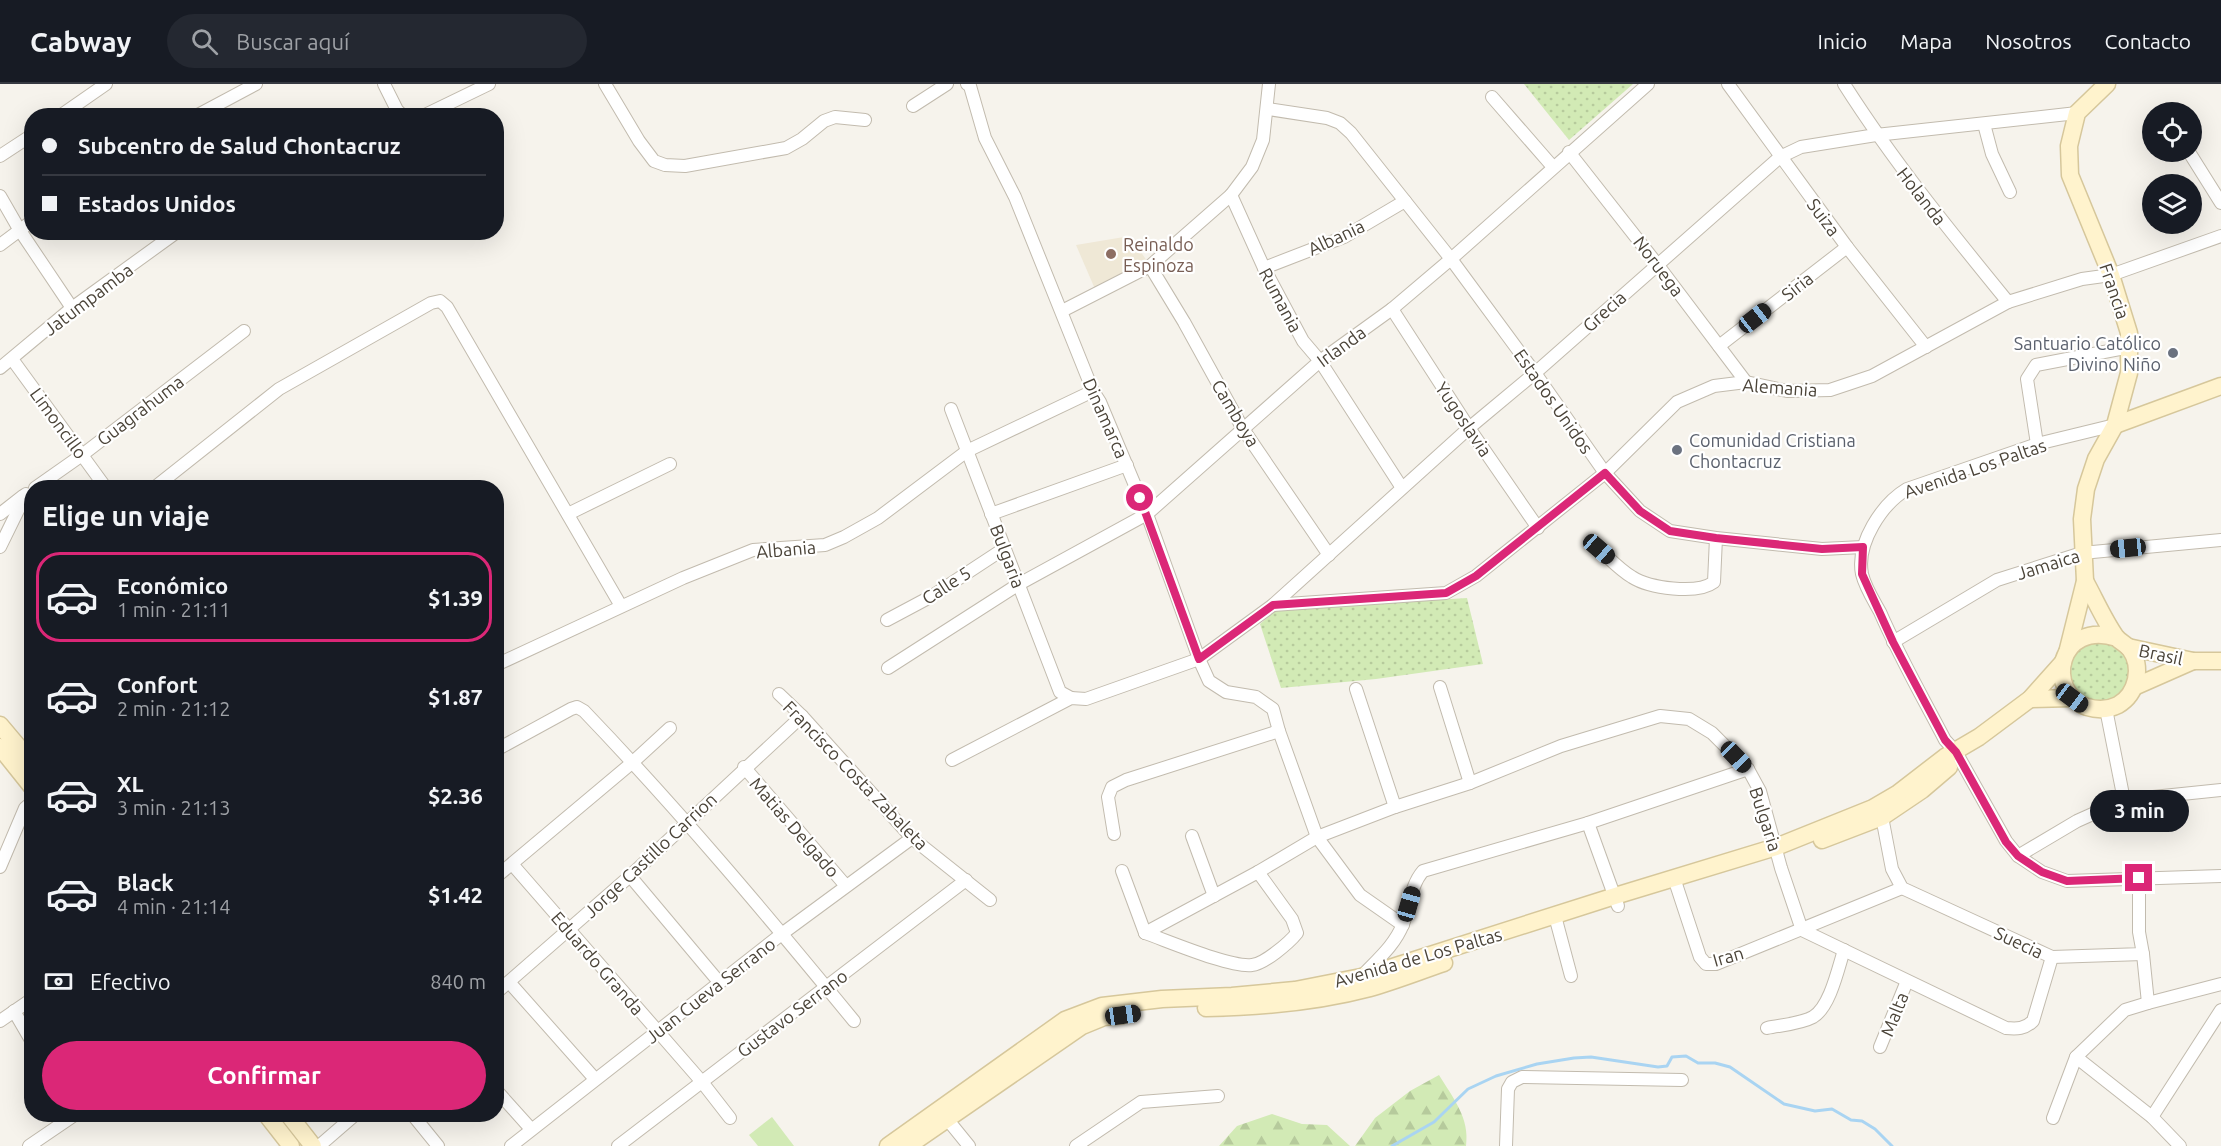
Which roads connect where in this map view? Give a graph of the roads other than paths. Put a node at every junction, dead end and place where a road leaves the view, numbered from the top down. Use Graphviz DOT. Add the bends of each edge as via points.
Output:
graph roads {
  1 [pos="106,84"];
  2 [pos="384,84"];
  3 [pos="489,84"];
  4 [pos="605,84"];
  5 [pos="947,84"];
  6 [pos="967,84"];
  7 [pos="1269,84"];
  8 [pos="1648,84"];
  9 [pos="1728,84"];
  10 [pos="1844,84"];
  11 [pos="2107,84"];
  12 [pos="247,86"];
  13 [pos="1492,97"];
  14 [pos="913,106"];
  15 [pos="72,108"];
  16 [pos="210,108"];
  17 [pos="396,108"];
  18 [pos="440,108"];
  19 [pos="1268,109"];
  20 [pos="2077,113"];
  21 [pos="865,120"];
  22 [pos="1984,124"];
  23 [pos="1876,135"];
  24 [pos="24,140"];
  25 [pos="1569,152"];
  26 [pos="0,156"];
  27 [pos="1780,157"];
  28 [pos="2195,162"];
  29 [pos="1553,167"];
  30 [pos="2010,192"];
  31 [pos="1231,195"];
  32 [pos="0,196"];
  33 [pos="1405,201"];
  34 [pos="2221,203"];
  35 [pos="24,226"];
  36 [pos="19,229"];
  37 [pos="24,236"];
  38 [pos="2221,236"];
  39 [pos="26,240"];
  40 [pos="166,240"];
  41 [pos="0,245"];
  42 [pos="1847,247"];
  43 [pos="1451,259"];
  44 [pos="1657,264"];
  45 [pos="1150,266"];
  46 [pos="1264,268"];
  47 [pos="2111,275"];
  48 [pos="2008,302"];
  49 [pos="72,308"];
  50 [pos="1392,309"];
  51 [pos="1062,311"];
  52 [pos="244,331"];
  53 [pos="1719,346"];
  54 [pos="1926,347"];
  55 [pos="2130,347"];
  56 [pos="12,359"];
  57 [pos="1320,361"];
  58 [pos="0,368"];
  59 [pos="1535,373"];
  60 [pos="1746,382"];
  61 [pos="2221,386"];
  62 [pos="1093,391"];
  63 [pos="951,409"];
  64 [pos="2115,425"];
  65 [pos="1469,428"];
  66 [pos="1243,429"];
  67 [pos="2037,444"];
  68 [pos="967,451"];
  69 [pos="82,455"];
  70 [pos="670,464"];
  71 [pos="1127,465"];
  72 [pos="1605,473"];
  73 [pos="47,480"];
  74 [pos="100,480"];
  75 [pos="164,480"];
  76 [pos="1402,488"];
  77 [pos="24,496"];
  78 [pos="24,504"];
  79 [pos="0,514"];
  80 [pos="567,514"];
  81 [pos="992,514"];
  82 [pos="1147,514"];
  83 [pos="1538,528"];
  84 [pos="1716,538"];
  85 [pos="2221,540"];
  86 [pos="0,547"];
  87 [pos="1863,547"];
  88 [pos="1005,548"];
  89 [pos="1599,549"];
  90 [pos="2082,553"];
  91 [pos="1329,555"];
  92 [pos="2085,581"];
  93 [pos="1019,584"];
  94 [pos="1273,605"];
  95 [pos="621,606"];
  96 [pos="887,620"];
  97 [pos="1893,642"];
  98 [pos="2123,643"];
  99 [pos="2066,656"];
  100 [pos="1199,659"];
  101 [pos="504,661"];
  102 [pos="2193,661"];
  103 [pos="2221,661"];
  104 [pos="888,668"];
  105 [pos="1440,687"];
  106 [pos="2134,687"];
  107 [pos="1356,689"];
  108 [pos="779,694"];
  109 [pos="1071,698"];
  110 [pos="2072,698"];
  111 [pos="2030,699"];
  112 [pos="2106,709"];
  113 [pos="802,716"];
  114 [pos="0,725"];
  115 [pos="670,728"];
  116 [pos="1279,731"];
  117 [pos="504,746"];
  118 [pos="0,747"];
  119 [pos="1956,752"];
  120 [pos="24,754"];
  121 [pos="952,760"];
  122 [pos="633,762"];
  123 [pos="744,767"];
  124 [pos="1748,769"];
  125 [pos="24,777"];
  126 [pos="1470,783"];
  127 [pos="2221,790"];
  128 [pos="2124,800"];
  129 [pos="1395,807"];
  130 [pos="24,810"];
  131 [pos="1882,817"];
  132 [pos="687,822"];
  133 [pos="1588,823"];
  134 [pos="1114,834"];
  135 [pos="1192,836"];
  136 [pos="1317,837"];
  137 [pos="912,838"];
  138 [pos="1777,853"];
  139 [pos="2018,856"];
  140 [pos="512,864"];
  141 [pos="0,867"];
  142 [pos="504,870"];
  143 [pos="1122,870"];
  144 [pos="1258,872"];
  145 [pos="630,876"];
  146 [pos="2221,876"];
  147 [pos="2139,878"];
  148 [pos="966,880"];
  149 [pos="1676,883"];
  150 [pos="846,886"];
  151 [pos="1902,888"];
  152 [pos="1214,896"];
  153 [pos="990,900"];
  154 [pos="1616,901"];
  155 [pos="1556,921"];
  156 [pos="1403,925"];
  157 [pos="570,930"];
  158 [pos="1802,930"];
  159 [pos="783,933"];
  160 [pos="1145,933"];
  161 [pos="1844,950"];
  162 [pos="2143,954"];
  163 [pos="2052,957"];
  164 [pos="1571,976"];
  165 [pos="1907,981"];
  166 [pos="509,982"];
  167 [pos="719,982"];
  168 [pos="1361,983"];
  169 [pos="2221,984"];
  170 [pos="504,986"];
  171 [pos="826,987"];
  172 [pos="2148,1003"];
  173 [pos="24,1004"];
  174 [pos="2221,1010"];
  175 [pos="14,1011"];
  176 [pos="0,1021"];
  177 [pos="854,1021"];
  178 [pos="24,1028"];
  179 [pos="1767,1028"];
  180 [pos="658,1032"];
  181 [pos="1880,1047"];
  182 [pos="2076,1057"];
  183 [pos="595,1079"];
  184 [pos="1682,1080"];
  185 [pos="702,1082"];
  186 [pos="1218,1096"];
  187 [pos="504,1099"];
  188 [pos="943,1113"];
  189 [pos="2152,1117"];
  190 [pos="730,1118"];
  191 [pos="2052,1118"];
  192 [pos="65,1122"];
  193 [pos="272,1122"];
  194 [pos="294,1122"];
  195 [pos="347,1122"];
  196 [pos="418,1122"];
  197 [pos="531,1129"];
  198 [pos="514,1145"];
  199 [pos="29,1146"];
  200 [pos="291,1146"];
  201 [pos="313,1146"];
  202 [pos="319,1146"];
  203 [pos="438,1146"];
  204 [pos="618,1146"];
  205 [pos="888,1146"];
  206 [pos="908,1146"];
  207 [pos="969,1146"];
  208 [pos="1076,1146"];
  209 [pos="1506,1146"];
  210 [pos="2180,1146"];
  1 -- 15 [label="street"];
  2 -- 17 [label="street"];
  3 -- 18 [label="street"];
  4 -- 21 [label="street" via="639,141 654,161 665,165 685,166 786,148 835,117"];
  5 -- 14 [label="street"];
  6 -- 51 [label="street, Dinamarca" via="985,138 1015,197"];
  7 -- 19 [label="street"];
  8 -- 25 [label="street, Irlanda"];
  9 -- 27 [label="street, Suiza"];
  10 -- 23 [label="street, Holanda"];
  11 -- 20 [label="main road"];
  12 -- 16 [label="street"];
  13 -- 29 [label="street"];
  19 -- 31 [label="street" via="1263,140 1252,167"];
  19 -- 33 [label="street, Estados Unidos" via="1341,123"];
  20 -- 22 [label="street, Grecia"];
  20 -- 47 [label="main road, Francia" via="2068,146 2070,175"];
  22 -- 23 [label="street, Grecia"];
  22 -- 30 [label="street" via="1992,154"];
  23 -- 27 [label="street, Grecia" via="1801,147"];
  23 -- 48 [label="street, Holanda"];
  24 -- 26 [label="street"];
  25 -- 29 [label="street, Irlanda"];
  25 -- 44 [label="street, Noruega"];
  27 -- 42 [label="street, Suiza"];
  27 -- 44 [label="street, Grecia"];
  28 -- 34 [label="street"];
  29 -- 43 [label="street, Irlanda"];
  31 -- 45 [label="street"];
  31 -- 46 [label="street, Rumania"];
  32 -- 36 [label="street"];
  33 -- 43 [label="street, Estados Unidos"];
  33 -- 46 [label="street, Albania" via="1344,237"];
  35 -- 36 [label="street"];
  36 -- 37 [label="street"];
  36 -- 41 [label="street"];
  38 -- 47 [label="street, Alemania"];
  39 -- 49 [label="street"];
  40 -- 49 [label="street, Jatumpamba"];
  42 -- 53 [label="street, Siria"];
  42 -- 54 [label="street, Suiza"];
  43 -- 50 [label="street, Irlanda"];
  43 -- 59 [label="street, Estados Unidos"];
  44 -- 53 [label="street, Noruega"];
  44 -- 59 [label="street, Grecia"];
  45 -- 51 [label="street"];
  45 -- 66 [label="street, Camboya"];
  46 -- 57 [label="street, Rumania" via="1303,341"];
  47 -- 48 [label="street, Alemania" via="2082,279"];
  47 -- 55 [label="main road, Francia" via="2130,333"];
  48 -- 54 [label="street, Alemania"];
  49 -- 56 [label="street, Jatumpamba"];
  50 -- 57 [label="street, Irlanda"];
  50 -- 65 [label="street, Yugoslavia"];
  51 -- 62 [label="street, Dinamarca"];
  52 -- 69 [label="street, Guagrahuma"];
  53 -- 60 [label="street, Noruega"];
  54 -- 60 [label="street, Alemania" via="1872,376 1830,390 1787,391"];
  55 -- 64 [label="main road, Francia" via="2129,373"];
  55 -- 67 [label="street" via="2037,365 2027,379"];
  56 -- 58 [label="street, Jatumpamba"];
  56 -- 69 [label="street, Limoncillo"];
  57 -- 66 [label="street, Irlanda"];
  57 -- 76 [label="street, Rumania"];
  59 -- 65 [label="street, Grecia"];
  59 -- 72 [label="street, Estados Unidos"];
  60 -- 72 [label="street, Alemania" via="1713,386 1677,402"];
  61 -- 64 [label="main road"];
  62 -- 68 [label="street, Albania"];
  62 -- 71 [label="street, Dinamarca"];
  63 -- 68 [label="street, Bulgaria"];
  64 -- 67 [label="street, Avenida Los Paltas"];
  64 -- 90 [label="main road, Francia" via="2096,459 2086,489"];
  65 -- 76 [label="street, Grecia"];
  65 -- 83 [label="street, Yugoslavia"];
  66 -- 82 [label="street, Irlanda"];
  66 -- 91 [label="street, Camboya"];
  67 -- 87 [label="street, Avenida Los Paltas" via="1895,496"];
  68 -- 81 [label="street, Bulgaria"];
  68 -- 95 [label="street, Albania" via="878,518 844,537 825,545 753,550"];
  69 -- 73 [label="street, Guagrahuma"];
  69 -- 74 [label="street, Limoncillo"];
  70 -- 80 [label="street"];
  71 -- 81 [label="street"];
  71 -- 82 [label="street, Dinamarca"];
  72 -- 83 [label="street, Alemania"];
  72 -- 84 [label="street, Estados Unidos" via="1640,511 1670,531"];
  75 -- 80 [label="street" via="279,389 440,301"];
  76 -- 91 [label="street, Grecia"];
  77 -- 79 [label="street, Guagrahuma"];
  78 -- 86 [label="street"];
  80 -- 95 [label="street"];
  81 -- 88 [label="street, Bulgaria"];
  82 -- 93 [label="street, Irlanda"];
  82 -- 100 [label="street, Dinamarca"];
  83 -- 94 [label="street, Alemania" via="1476,576 1446,593"];
  84 -- 87 [label="street, Estados Unidos" via="1822,549"];
  84 -- 89 [label="street" via="1714,582 1688,588 1661,588 1632,578"];
  85 -- 90 [label="street, Jamaica"];
  87 -- 97 [label="street" via="1862,574"];
  88 -- 93 [label="street, Bulgaria"];
  88 -- 96 [label="street, Calle 5"];
  90 -- 92 [label="main road, Francia"];
  90 -- 97 [label="street, Jamaica" via="1997,580"];
  91 -- 94 [label="street, Grecia"];
  92 -- 98 [label="main road, Francia"];
  92 -- 99 [label="main road, Francia"];
  93 -- 104 [label="street, Irlanda"];
  93 -- 109 [label="street, Bulgaria" via="1060,692"];
  94 -- 100 [label="street, Grecia"];
  95 -- 101 [label="street, Albania"];
  97 -- 119 [label="street" via="1945,740"];
  98 -- 99 [label="main road" via="2104,634 2091,634 2078,640"];
  98 -- 102 [label="main road, Brasil"];
  98 -- 106 [label="main road" via="2137,666"];
  99 -- 110 [label="main road" via="2062,674"];
  99 -- 111 [label="main road, Avenida de Los Paltas"];
  100 -- 109 [label="street, Grecia" via="1086,699"];
  100 -- 116 [label="street, Dinamarca" via="1209,681 1226,692 1256,697 1274,709"];
  102 -- 103 [label="main road, Brasil"];
  102 -- 106 [label="main road, Brasil"];
  105 -- 126 [label="street"];
  106 -- 112 [label="main road" via="2118,705"];
  107 -- 129 [label="street"];
  108 -- 113 [label="street, Francisco Costa Zabaleta"];
  109 -- 121 [label="street, Grecia"];
  110 -- 111 [label="main road"];
  110 -- 112 [label="main road" via="2094,709"];
  111 -- 119 [label="main road, Avenida de Los Paltas"];
  112 -- 128 [label="street"];
  113 -- 123 [label="street, Jorge Castillo Carrion"];
  113 -- 137 [label="street, Francisco Costa Zabaleta"];
  114 -- 120 [label="main road"];
  115 -- 122 [label="street"];
  116 -- 134 [label="street" via="1112,787 1107,797"];
  116 -- 136 [label="street, Dinamarca"];
  117 -- 122 [label="street" via="577,707"];
  118 -- 125 [label="main road"];
  119 -- 131 [label="main road, Avenida de Los Paltas" via="1951,765"];
  119 -- 138 [label="main road, Avenida de Los Paltas" via="1898,794"];
  119 -- 139 [label="street" via="2006,842"];
  122 -- 132 [label="street"];
  122 -- 140 [label="street"];
  123 -- 132 [label="street, Jorge Castillo Carrion"];
  123 -- 150 [label="street, Matias Delgado"];
  124 -- 126 [label="street, Bulgaria" via="1705,728 1689,719 1660,716 1561,746"];
  124 -- 133 [label="street"];
  124 -- 138 [label="street, Bulgaria" via="1760,791"];
  126 -- 129 [label="street, Bulgaria"];
  127 -- 128 [label="street"];
  128 -- 139 [label="street" via="2077,821"];
  129 -- 136 [label="street, Bulgaria"];
  130 -- 141 [label="street"];
  131 -- 138 [label="main road, Avenida de Los Paltas"];
  131 -- 151 [label="street" via="1892,869"];
  132 -- 145 [label="street, Jorge Castillo Carrion"];
  132 -- 159 [label="street"];
  133 -- 154 [label="street"];
  133 -- 156 [label="street" via="1423,871 1415,883"];
  135 -- 152 [label="street"];
  136 -- 144 [label="street, Bulgaria"];
  136 -- 156 [label="street, Dinamarca" via="1360,895"];
  137 -- 148 [label="street, Francisco Costa Zabaleta"];
  137 -- 150 [label="street, Juan Cueva Serrano"];
  138 -- 149 [label="main road, Avenida de Los Paltas"];
  138 -- 158 [label="street, Bulgaria"];
  139 -- 147 [label="street" via="2042,872 2067,881"];
  140 -- 142 [label="street"];
  140 -- 157 [label="street, Eduardo Granda"];
  143 -- 160 [label="street"];
  144 -- 152 [label="street, Bulgaria"];
  144 -- 160 [label="street" via="1292,919 1297,933 1289,943 1254,965 1236,964"];
  145 -- 157 [label="street, Jorge Castillo Carrion"];
  145 -- 167 [label="street"];
  146 -- 147 [label="street"];
  147 -- 162 [label="street"];
  148 -- 153 [label="street, Francisco Costa Zabaleta"];
  148 -- 171 [label="street, Gustavo Serrano"];
  149 -- 154 [label="main road, Avenida de Los Paltas"];
  149 -- 158 [label="street, Iran" via="1700,957 1706,964 1716,964"];
  150 -- 159 [label="street, Juan Cueva Serrano"];
  151 -- 158 [label="street"];
  151 -- 163 [label="street, Suecia"];
  152 -- 160 [label="street, Bulgaria"];
  154 -- 155 [label="main road, Avenida de Los Paltas"];
  155 -- 164 [label="street"];
  155 -- 168 [label="main road, Avenida de Los Paltas"];
  156 -- 168 [label="street"];
  157 -- 166 [label="street, Jorge Castillo Carrion"];
  157 -- 180 [label="street, Eduardo Granda"];
  158 -- 161 [label="street"];
  159 -- 167 [label="street, Juan Cueva Serrano"];
  159 -- 171 [label="street"];
  161 -- 165 [label="street"];
  161 -- 179 [label="street" via="1821,1011 1811,1018"];
  162 -- 163 [label="street, Suecia"];
  162 -- 172 [label="street"];
  163 -- 165 [label="street" via="2033,1021 2018,1029 2006,1028"];
  165 -- 181 [label="street, Malta"];
  166 -- 170 [label="street, Jorge Castillo Carrion"];
  166 -- 183 [label="street"];
  167 -- 180 [label="street, Juan Cueva Serrano"];
  168 -- 188 [label="main road, Avenida de Los Paltas" via="1291,1002 1104,1017 1082,1026"];
  169 -- 172 [label="street"];
  171 -- 177 [label="street"];
  171 -- 185 [label="street, Gustavo Serrano"];
  172 -- 182 [label="street" via="2125,1010"];
  173 -- 175 [label="street"];
  174 -- 189 [label="street"];
  175 -- 176 [label="street"];
  175 -- 178 [label="street"];
  180 -- 183 [label="street, Juan Cueva Serrano"];
  180 -- 185 [label="street, Eduardo Granda"];
  182 -- 189 [label="street"];
  182 -- 191 [label="street"];
  183 -- 197 [label="street, Juan Cueva Serrano"];
  184 -- 209 [label="street" via="1522,1077 1508,1089"];
  185 -- 190 [label="street, Eduardo Granda"];
  185 -- 204 [label="street, Gustavo Serrano"];
  186 -- 208 [label="street" via="1141,1102"];
  187 -- 197 [label="street"];
  188 -- 205 [label="main road, Avenida de Los Paltas"];
  188 -- 206 [label="main road, Avenida de Los Paltas"];
  188 -- 207 [label="street"];
  189 -- 210 [label="street"];
  192 -- 199 [label="street"];
  193 -- 200 [label="main road"];
  194 -- 201 [label="main road"];
  195 -- 202 [label="street"];
  196 -- 203 [label="street"];
  197 -- 198 [label="street, Juan Cueva Serrano"];
}
